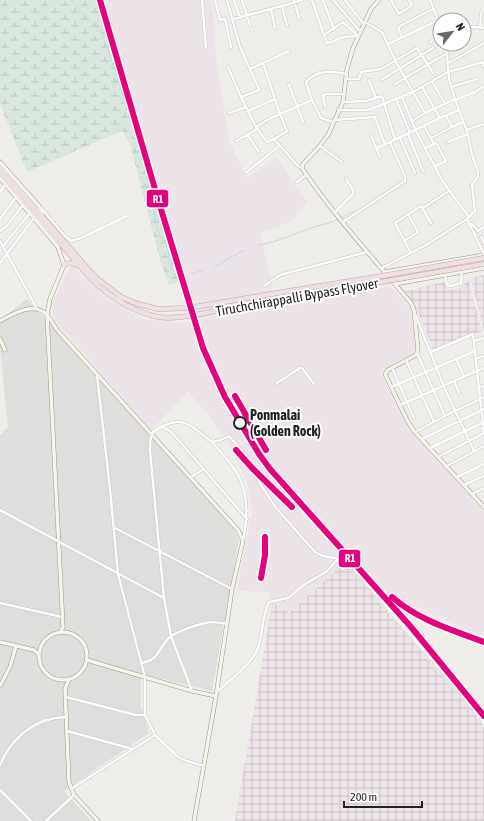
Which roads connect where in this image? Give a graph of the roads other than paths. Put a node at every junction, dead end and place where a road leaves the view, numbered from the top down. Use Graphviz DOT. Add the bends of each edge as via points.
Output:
graph roads {
  1 [pos="202,0"];
  2 [pos="215,0"];
  3 [pos="227,0"];
  4 [pos="234,0"];
  5 [pos="242,0"];
  6 [pos="302,0"];
  7 [pos="312,0"];
  8 [pos="323,0"];
  9 [pos="333,0"];
  10 [pos="345,0"];
  11 [pos="379,0"];
  12 [pos="391,0"];
  13 [pos="409,0"];
  14 [pos="430,0"];
  15 [pos="295,1"];
  16 [pos="282,6"];
  17 [pos="271,9"];
  18 [pos="433,9"];
  19 [pos="434,12"];
  20 [pos="481,14"];
  21 [pos="247,16"];
  22 [pos="240,18"];
  23 [pos="299,18"];
  24 [pos="232,19"];
  25 [pos="364,22"];
  26 [pos="250,25"];
  27 [pos="287,26"];
  28 [pos="432,26"];
  29 [pos="472,27"];
  30 [pos="275,28"];
  31 [pos="480,28"];
  32 [pos="484,28"];
  33 [pos="334,29"];
  34 [pos="358,34"];
  35 [pos="324,35"];
  36 [pos="402,38"];
  37 [pos="388,44"];
  38 [pos="484,44"];
  39 [pos="231,47"];
  40 [pos="206,48"];
  41 [pos="432,49"];
  42 [pos="289,51"];
  43 [pos="447,53"];
  44 [pos="421,55"];
  45 [pos="395,60"];
  46 [pos="263,63"];
  47 [pos="427,64"];
  48 [pos="447,64"];
  49 [pos="484,66"];
  50 [pos="228,67"];
  51 [pos="400,68"];
  52 [pos="250,69"];
  53 [pos="448,72"];
  54 [pos="433,73"];
  55 [pos="346,74"];
  56 [pos="405,78"];
  57 [pos="477,78"];
  58 [pos="346,79"];
  59 [pos="369,80"];
  60 [pos="381,80"];
  61 [pos="432,81"];
  62 [pos="395,84"];
  63 [pos="289,85"];
  64 [pos="484,86"];
  65 [pos="422,87"];
  66 [pos="451,87"];
  67 [pos="413,92"];
  68 [pos="344,94"];
  69 [pos="402,97"];
  70 [pos="241,98"];
  71 [pos="376,98"];
  72 [pos="275,99"];
  73 [pos="396,99"];
  74 [pos="455,99"];
  75 [pos="312,100"];
  76 [pos="343,102"];
  77 [pos="384,103"];
  78 [pos="445,104"];
  79 [pos="325,106"];
  80 [pos="246,107"];
  81 [pos="297,107"];
  82 [pos="435,108"];
  83 [pos="338,110"];
  84 [pos="459,110"];
  85 [pos="248,111"];
  86 [pos="425,113"];
  87 [pos="229,114"];
  88 [pos="280,114"];
  89 [pos="446,115"];
  90 [pos="440,118"];
  91 [pos="412,120"];
  92 [pos="333,121"];
  93 [pos="303,122"];
  94 [pos="463,122"];
  95 [pos="484,124"];
  96 [pos="424,126"];
  97 [pos="452,127"];
  98 [pos="256,128"];
  99 [pos="416,131"];
  100 [pos="467,132"];
  101 [pos="247,134"];
  102 [pos="409,134"];
  103 [pos="371,135"];
  104 [pos="400,138"];
  105 [pos="431,138"];
  106 [pos="274,139"];
  107 [pos="395,140"];
  108 [pos="236,141"];
  109 [pos="390,142"];
  110 [pos="448,142"];
  111 [pos="434,144"];
  112 [pos="385,145"];
  113 [pos="279,146"];
  114 [pos="320,146"];
  115 [pos="376,148"];
  116 [pos="425,148"];
  117 [pos="259,152"];
  118 [pos="380,157"];
  119 [pos="0,162"];
  120 [pos="342,162"];
  121 [pos="435,166"];
  122 [pos="0,168"];
  123 [pos="302,168"];
  124 [pos="423,171"];
  125 [pos="247,172"];
  126 [pos="0,173"];
  127 [pos="307,174"];
  128 [pos="415,174"];
  129 [pos="0,178"];
  130 [pos="346,179"];
  131 [pos="297,182"];
  132 [pos="5,185"];
  133 [pos="449,190"];
  134 [pos="0,192"];
  135 [pos="16,197"];
  136 [pos="23,204"];
  137 [pos="39,206"];
  138 [pos="423,208"];
  139 [pos="30,212"];
  140 [pos="335,212"];
  141 [pos="408,214"];
  142 [pos="127,216"];
  143 [pos="43,217"];
  144 [pos="34,218"];
  145 [pos="468,218"];
  146 [pos="0,219"];
  147 [pos="343,222"];
  148 [pos="431,223"];
  149 [pos="470,225"];
  150 [pos="483,229"];
  151 [pos="0,232"];
  152 [pos="481,237"];
  153 [pos="404,240"];
  154 [pos="0,241"];
  155 [pos="484,243"];
  156 [pos="3,246"];
  157 [pos="483,249"];
  158 [pos="367,252"];
  159 [pos="411,253"];
  160 [pos="8,254"];
  161 [pos="484,254"];
  162 [pos="484,258"];
  163 [pos="0,263"];
  164 [pos="484,264"];
  165 [pos="64,265"];
  166 [pos="79,266"];
  167 [pos="382,268"];
  168 [pos="484,268"];
  169 [pos="385,272"];
  170 [pos="462,272"];
  171 [pos="445,275"];
  172 [pos="93,279"];
  173 [pos="395,284"];
  174 [pos="264,286"];
  175 [pos="37,309"];
  176 [pos="414,314"];
  177 [pos="47,315"];
  178 [pos="0,322"];
  179 [pos="484,338"];
  180 [pos="0,339"];
  181 [pos="474,341"];
  182 [pos="5,350"];
  183 [pos="475,351"];
  184 [pos="431,352"];
  185 [pos="417,353"];
  186 [pos="484,356"];
  187 [pos="456,359"];
  188 [pos="406,360"];
  189 [pos="475,360"];
  190 [pos="436,367"];
  191 [pos="392,368"];
  192 [pos="484,368"];
  193 [pos="477,370"];
  194 [pos="426,372"];
  195 [pos="97,374"];
  196 [pos="464,376"];
  197 [pos="414,377"];
  198 [pos="454,381"];
  199 [pos="277,383"];
  200 [pos="314,384"];
  201 [pos="399,384"];
  202 [pos="443,385"];
  203 [pos="484,386"];
  204 [pos="391,387"];
  205 [pos="478,388"];
  206 [pos="433,390"];
  207 [pos="459,393"];
  208 [pos="422,395"];
  209 [pos="484,397"];
  210 [pos="480,400"];
  211 [pos="407,402"];
  212 [pos="400,405"];
  213 [pos="482,410"];
  214 [pos="455,412"];
  215 [pos="446,416"];
  216 [pos="414,418"];
  217 [pos="459,421"];
  218 [pos="434,422"];
  219 [pos="483,422"];
  220 [pos="162,426"];
  221 [pos="415,432"];
  222 [pos="464,432"];
  223 [pos="484,432"];
  224 [pos="151,434"];
  225 [pos="422,439"];
  226 [pos="468,441"];
  227 [pos="212,442"];
  228 [pos="484,446"];
  229 [pos="430,448"];
  230 [pos="474,452"];
  231 [pos="438,456"];
  232 [pos="484,464"];
  233 [pos="447,466"];
  234 [pos="204,469"];
  235 [pos="484,476"];
  236 [pos="457,477"];
  237 [pos="191,478"];
  238 [pos="464,486"];
  239 [pos="484,488"];
  240 [pos="472,494"];
  241 [pos="484,507"];
  242 [pos="0,510"];
  243 [pos="247,519"];
  244 [pos="114,528"];
  245 [pos="59,542"];
  246 [pos="243,542"];
  247 [pos="160,550"];
  248 [pos="339,559"];
  249 [pos="118,574"];
  250 [pos="232,589"];
  251 [pos="164,598"];
  252 [pos="0,603"];
  253 [pos="62,617"];
  254 [pos="226,624"];
  255 [pos="63,627"];
  256 [pos="60,633"];
  257 [pos="67,633"];
  258 [pos="171,636"];
  259 [pos="0,642"];
  260 [pos="16,646"];
  261 [pos="42,647"];
  262 [pos="34,650"];
  263 [pos="40,656"];
  264 [pos="87,660"];
  265 [pos="141,663"];
  266 [pos="145,677"];
  267 [pos="57,679"];
  268 [pos="69,679"];
  269 [pos="0,686"];
  270 [pos="65,689"];
  271 [pos="192,691"];
  272 [pos="216,694"];
  273 [pos="65,696"];
  274 [pos="145,715"];
  275 [pos="66,717"];
  276 [pos="484,723"];
  277 [pos="67,731"];
  278 [pos="155,735"];
  279 [pos="132,750"];
  280 [pos="0,765"];
  281 [pos="204,766"];
  282 [pos="71,789"];
  283 [pos="0,790"];
  284 [pos="74,795"];
  285 [pos="30,821"];
  286 [pos="46,821"];
  287 [pos="98,821"];
  288 [pos="194,821"];
  1 -- 40 [label="street"];
  2 -- 39 [label="street" via="220,20 225,19"];
  3 -- 24 [label="street"];
  4 -- 22 [label="street"];
  5 -- 21 [label="street"];
  6 -- 15 [label="street"];
  7 -- 35 [label="street"];
  8 -- 33 [label="street"];
  9 -- 34 [label="street"];
  10 -- 25 [label="street"];
  11 -- 25 [label="street"];
  12 -- 13 [label="street" via="399,14 412,5"];
  14 -- 18 [label="street"];
  15 -- 16 [label="street"];
  15 -- 23 [label="street"];
  16 -- 17 [label="street"];
  16 -- 27 [label="street"];
  17 -- 21 [label="street"];
  17 -- 30 [label="street"];
  18 -- 19 [label="street"];
  18 -- 36 [label="street" via="398,27"];
  20 -- 31 [label="street"];
  21 -- 22 [label="street"];
  21 -- 26 [label="street"];
  22 -- 24 [label="street"];
  24 -- 52 [label="street"];
  25 -- 34 [label="street"];
  25 -- 37 [label="street" via="381,30"];
  28 -- 36 [label="street"];
  29 -- 31 [label="street"];
  31 -- 32 [label="street"];
  33 -- 34 [label="street" via="343,22"];
  33 -- 35 [label="street"];
  34 -- 35 [label="street" via="329,43"];
  34 -- 55 [label="street"];
  36 -- 37 [label="street"];
  37 -- 45 [label="street"];
  38 -- 48 [label="street"];
  41 -- 44 [label="street"];
  42 -- 46 [label="street"];
  43 -- 47 [label="street"];
  43 -- 48 [label="street"];
  44 -- 45 [label="street" via="417,48"];
  44 -- 47 [label="street"];
  44 -- 51 [label="street"];
  45 -- 51 [label="street"];
  45 -- 58 [label="street" via="381,69 360,72 358,79"];
  46 -- 52 [label="street"];
  46 -- 72 [label="street"];
  47 -- 54 [label="street"];
  47 -- 56 [label="street"];
  48 -- 53 [label="street"];
  49 -- 53 [label="street" via="483,62"];
  50 -- 70 [label="street"];
  51 -- 56 [label="street"];
  51 -- 60 [label="street"];
  52 -- 70 [label="street" via="259,90"];
  53 -- 61 [label="street"];
  53 -- 66 [label="street"];
  55 -- 58 [label="street"];
  55 -- 75 [label="street" via="324,71 308,80 306,82"];
  56 -- 62 [label="street"];
  56 -- 67 [label="street"];
  57 -- 66 [label="street"];
  58 -- 68 [label="street"];
  59 -- 71 [label="street"];
  61 -- 65 [label="street"];
  61 -- 78 [label="street"];
  63 -- 81 [label="street"];
  64 -- 74 [label="street"];
  65 -- 67 [label="street"];
  65 -- 82 [label="street"];
  66 -- 74 [label="street"];
  67 -- 69 [label="street"];
  67 -- 86 [label="street"];
  68 -- 76 [label="street"];
  68 -- 79 [label="street" via="325,94"];
  69 -- 73 [label="street"];
  69 -- 91 [label="street"];
  70 -- 80 [label="street"];
  71 -- 76 [label="street"];
  71 -- 77 [label="street" via="382,96"];
  72 -- 85 [label="street"];
  72 -- 88 [label="street"];
  73 -- 77 [label="street"];
  73 -- 102 [label="street"];
  74 -- 78 [label="street"];
  74 -- 84 [label="street"];
  75 -- 81 [label="street"];
  75 -- 92 [label="street" via="321,118"];
  76 -- 83 [label="street"];
  77 -- 83 [label="street" via="368,110"];
  77 -- 107 [label="street"];
  78 -- 82 [label="street"];
  80 -- 85 [label="street"];
  80 -- 87 [label="street"];
  81 -- 88 [label="street"];
  81 -- 93 [label="street"];
  82 -- 86 [label="street"];
  82 -- 90 [label="street"];
  83 -- 92 [label="street"];
  84 -- 89 [label="street"];
  84 -- 94 [label="street"];
  85 -- 98 [label="street"];
  86 -- 91 [label="street"];
  88 -- 98 [label="street"];
  88 -- 106 [label="street" via="287,131"];
  89 -- 90 [label="street"];
  89 -- 97 [label="street"];
  90 -- 96 [label="street"];
  91 -- 99 [label="street"];
  92 -- 112 [label="street" via="375,117"];
  92 -- 114 [label="street" via="328,136"];
  94 -- 97 [label="street"];
  94 -- 100 [label="street"];
  95 -- 100 [label="street"];
  96 -- 99 [label="street"];
  96 -- 105 [label="street"];
  97 -- 105 [label="street"];
  98 -- 101 [label="street"];
  98 -- 106 [label="street" via="267,142"];
  99 -- 102 [label="street"];
  99 -- 116 [label="street"];
  100 -- 110 [label="street"];
  100 -- 145 [label="street" via="478,171 472,185 475,211"];
  101 -- 108 [label="street"];
  101 -- 117 [label="street"];
  102 -- 104 [label="street"];
  102 -- 124 [label="street"];
  103 -- 115 [label="street"];
  104 -- 107 [label="street"];
  104 -- 128 [label="street"];
  105 -- 111 [label="street"];
  106 -- 113 [label="street"];
  107 -- 109 [label="street"];
  109 -- 112 [label="street"];
  109 -- 147 [label="street" via="405,181"];
  111 -- 116 [label="street"];
  111 -- 121 [label="street" via="436,143 446,161"];
  112 -- 115 [label="street"];
  113 -- 123 [label="street"];
  113 -- 125 [label="street"];
  114 -- 120 [label="street"];
  114 -- 123 [label="street"];
  115 -- 118 [label="street"];
  116 -- 121 [label="street"];
  119 -- 137 [label="street"];
  121 -- 133 [label="street"];
  122 -- 143 [label="highway, Tiruchchirappalli Bypass Flyover"];
  123 -- 127 [label="street"];
  126 -- 166 [label="highway, Tiruchchirappalli Bypass Flyover"];
  127 -- 131 [label="street"];
  127 -- 140 [label="street"];
  129 -- 132 [label="street"];
  130 -- 140 [label="street" via="353,194"];
  132 -- 134 [label="street"];
  132 -- 135 [label="street"];
  133 -- 138 [label="street"];
  133 -- 145 [label="street"];
  135 -- 136 [label="street"];
  135 -- 146 [label="street"];
  136 -- 139 [label="street"];
  136 -- 151 [label="street"];
  137 -- 142 [label="street" via="71,241"];
  137 -- 143 [label="street"];
  138 -- 141 [label="street" via="421,206"];
  138 -- 148 [label="street"];
  139 -- 144 [label="street"];
  139 -- 156 [label="street"];
  140 -- 147 [label="street"];
  141 -- 153 [label="street" via="395,224"];
  141 -- 153 [label="street" via="418,232"];
  143 -- 172 [label="highway, Tiruchchirappalli Bypass Flyover"];
  144 -- 160 [label="street"];
  144 -- 165 [label="street" via="58,247"];
  145 -- 149 [label="street"];
  145 -- 159 [label="street"];
  147 -- 158 [label="street"];
  149 -- 150 [label="street" via="478,231"];
  149 -- 157 [label="street"];
  152 -- 155 [label="street"];
  153 -- 159 [label="street"];
  154 -- 156 [label="street"];
  156 -- 160 [label="street"];
  157 -- 161 [label="street"];
  158 -- 167 [label="street"];
  158 -- 174 [label="street" via="280,275"];
  159 -- 167 [label="street"];
  160 -- 163 [label="street"];
  160 -- 175 [label="street"];
  161 -- 169 [label="street"];
  162 -- 172 [label="highway, Tiruchchirappalli Bypass Flyover, bridge" via="189,308 158,309 138,304 121,297"];
  164 -- 172 [label="highway, Tiruchchirappalli Bypass Flyover, bridge" via="190,316 160,317 138,311 119,302"];
  165 -- 166 [label="highway" via="70,263"];
  165 -- 177 [label="street" via="50,299"];
  166 -- 172 [label="highway, Tiruchchirappalli Bypass Flyover"];
  167 -- 169 [label="street"];
  168 -- 170 [label="street"];
  169 -- 173 [label="street"];
  170 -- 171 [label="street"];
  170 -- 171 [label="street" via="460,283 451,286 447,285"];
  171 -- 173 [label="street"];
  173 -- 176 [label="street" via="411,303"];
  175 -- 177 [label="street"];
  175 -- 178 [label="street" via="14,313"];
  176 -- 184 [label="street"];
  176 -- 185 [label="street"];
  177 -- 195 [label="street"];
  177 -- 245 [label="street"];
  179 -- 181 [label="street"];
  180 -- 182 [label="street"];
  181 -- 183 [label="street"];
  181 -- 184 [label="street" via="473,334"];
  183 -- 187 [label="street"];
  183 -- 189 [label="street"];
  184 -- 190 [label="street"];
  185 -- 188 [label="street"];
  185 -- 194 [label="street"];
  186 -- 189 [label="street"];
  187 -- 190 [label="street"];
  187 -- 196 [label="street"];
  188 -- 191 [label="street"];
  188 -- 197 [label="street"];
  189 -- 193 [label="street"];
  190 -- 194 [label="street"];
  190 -- 202 [label="street"];
  191 -- 201 [label="street"];
  191 -- 204 [label="street" via="384,374"];
  192 -- 193 [label="street"];
  193 -- 196 [label="street"];
  193 -- 205 [label="street"];
  194 -- 197 [label="street"];
  194 -- 206 [label="street"];
  195 -- 224 [label="street"];
  195 -- 244 [label="street"];
  196 -- 198 [label="street"];
  197 -- 201 [label="street"];
  197 -- 208 [label="street"];
  198 -- 202 [label="street"];
  198 -- 207 [label="street"];
  199 -- 200 [label="street" via="302,368"];
  201 -- 204 [label="street"];
  201 -- 211 [label="street"];
  202 -- 206 [label="street"];
  202 -- 214 [label="street"];
  203 -- 205 [label="street"];
  204 -- 212 [label="street"];
  205 -- 210 [label="street"];
  206 -- 208 [label="street"];
  206 -- 215 [label="street"];
  208 -- 211 [label="street"];
  208 -- 218 [label="street"];
  209 -- 210 [label="street"];
  210 -- 213 [label="street"];
  210 -- 214 [label="street"];
  211 -- 212 [label="street"];
  211 -- 216 [label="street"];
  212 -- 221 [label="street"];
  213 -- 217 [label="street"];
  213 -- 219 [label="street"];
  214 -- 215 [label="street"];
  214 -- 217 [label="street"];
  215 -- 218 [label="street"];
  217 -- 222 [label="street"];
  217 -- 225 [label="street"];
  218 -- 221 [label="street"];
  219 -- 222 [label="street"];
  219 -- 223 [label="street"];
  220 -- 224 [label="street"];
  220 -- 227 [label="street" via="171,422 182,422 192,426"];
  220 -- 234 [label="street" via="170,431"];
  221 -- 225 [label="street"];
  222 -- 226 [label="street"];
  222 -- 229 [label="street"];
  223 -- 226 [label="street"];
  224 -- 237 [label="street"];
  224 -- 247 [label="street" via="150,451"];
  225 -- 229 [label="street"];
  226 -- 230 [label="street"];
  226 -- 231 [label="street"];
  227 -- 243 [label="street" via="240,480"];
  227 -- 248 [label="street" via="229,436 250,460 255,476 289,524 315,552"];
  228 -- 230 [label="street"];
  229 -- 231 [label="street"];
  230 -- 233 [label="street"];
  231 -- 233 [label="street"];
  232 -- 236 [label="street"];
  233 -- 236 [label="street"];
  234 -- 237 [label="street"];
  234 -- 243 [label="street"];
  235 -- 238 [label="street"];
  236 -- 238 [label="street"];
  237 -- 246 [label="street" via="238,530"];
  238 -- 240 [label="street"];
  239 -- 240 [label="street"];
  240 -- 241 [label="street"];
  242 -- 245 [label="street"];
  243 -- 246 [label="street"];
  244 -- 247 [label="street"];
  244 -- 249 [label="street"];
  245 -- 249 [label="street"];
  245 -- 253 [label="street"];
  246 -- 250 [label="street"];
  247 -- 250 [label="street"];
  247 -- 251 [label="street"];
  248 -- 272 [label="street" via="326,572 288,598 269,602 253,656"];
  248 -- 276 [label="street" via="350,563"];
  249 -- 251 [label="street"];
  249 -- 265 [label="street"];
  250 -- 254 [label="street"];
  251 -- 258 [label="street"];
  252 -- 253 [label="street"];
  253 -- 255 [label="street"];
  254 -- 258 [label="street" via="211,622"];
  254 -- 272 [label="street"];
  255 -- 256 [label="street"];
  255 -- 257 [label="street"];
  256 -- 257 [label="street"];
  256 -- 261 [label="street" via="49,638"];
  257 -- 264 [label="street" via="82,642"];
  258 -- 265 [label="street" via="153,659"];
  258 -- 271 [label="street"];
  259 -- 260 [label="street"];
  260 -- 262 [label="street"];
  260 -- 269 [label="street" via="10,667"];
  261 -- 262 [label="street"];
  261 -- 263 [label="street"];
  262 -- 263 [label="street"];
  263 -- 267 [label="street" via="44,671"];
  264 -- 266 [label="street"];
  264 -- 268 [label="street" via="82,671"];
  265 -- 266 [label="street"];
  266 -- 271 [label="street"];
  266 -- 274 [label="street"];
  267 -- 268 [label="street"];
  267 -- 270 [label="street"];
  268 -- 270 [label="street"];
  270 -- 273 [label="street"];
  271 -- 272 [label="street"];
  272 -- 281 [label="street"];
  273 -- 274 [label="street" via="136,715"];
  273 -- 275 [label="street"];
  274 -- 278 [label="street"];
  275 -- 277 [label="street"];
  275 -- 280 [label="street" via="56,717 30,728 14,741"];
  277 -- 279 [label="street"];
  277 -- 282 [label="street"];
  278 -- 279 [label="street"];
  278 -- 281 [label="street" via="184,760"];
  279 -- 282 [label="street"];
  281 -- 288 [label="street"];
  282 -- 284 [label="street"];
  283 -- 285 [label="street"];
  284 -- 286 [label="street"];
  284 -- 287 [label="street"];
}
